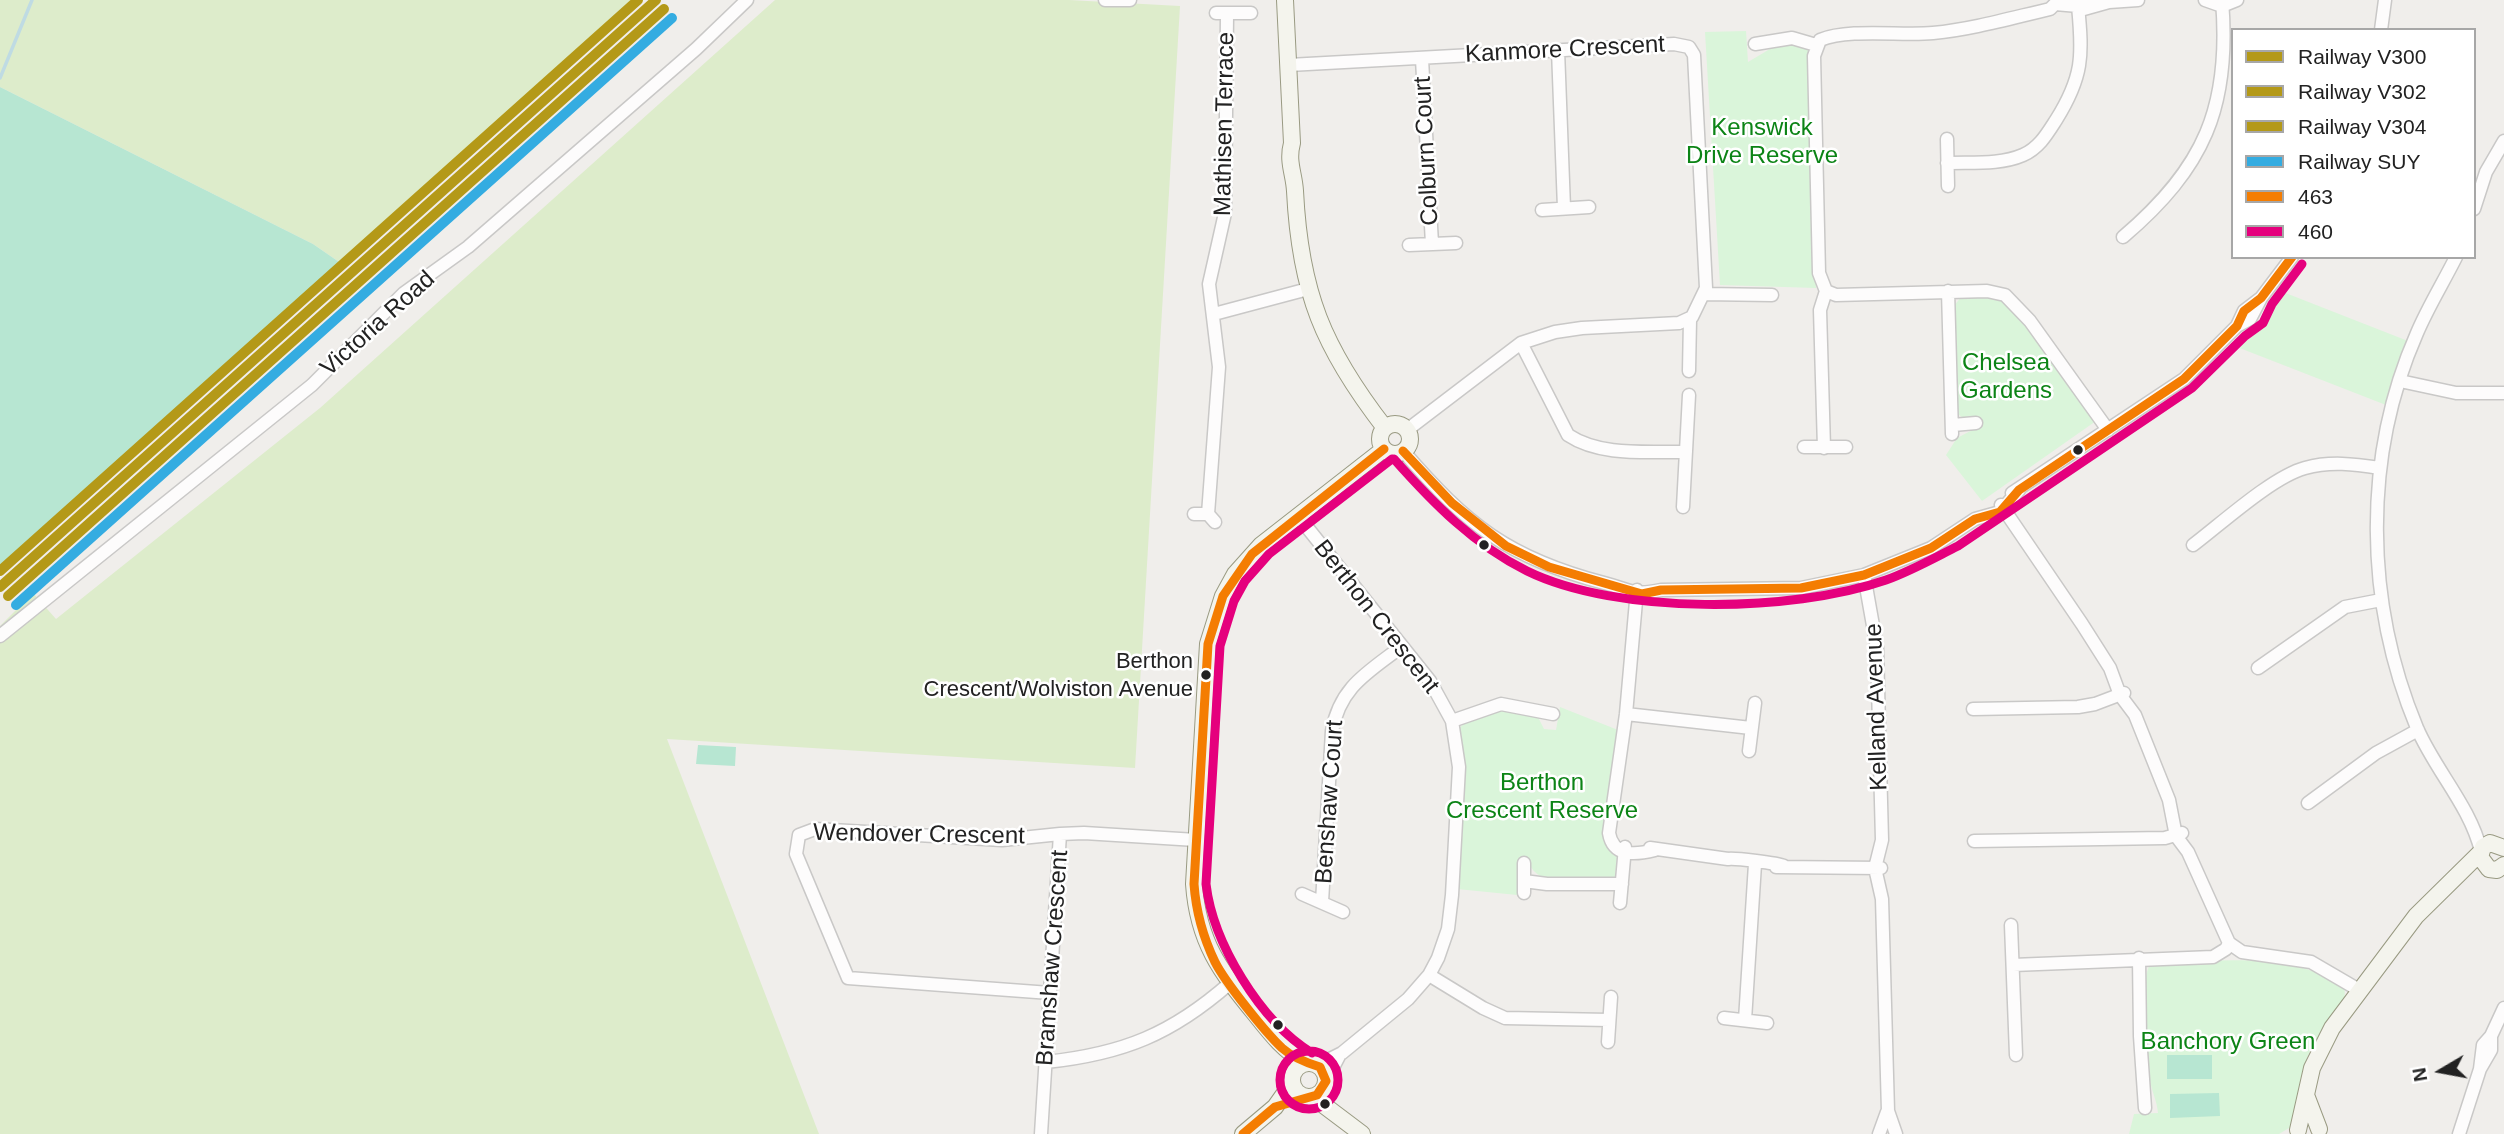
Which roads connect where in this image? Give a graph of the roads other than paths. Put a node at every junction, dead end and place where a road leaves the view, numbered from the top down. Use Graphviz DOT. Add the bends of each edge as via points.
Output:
graph roads {
  1 [pos="747,0"];
  2 [pos="1105,0"];
  3 [pos="1130,0"];
  4 [pos="1285,0"];
  5 [pos="2091,0"];
  6 [pos="2138,0"];
  7 [pos="2205,0"];
  8 [pos="2237,0"];
  9 [pos="2385,0"];
  10 [pos="2106,1"];
  11 [pos="2222,3"];
  12 [pos="2078,9"];
  13 [pos="1251,13"];
  14 [pos="2381,28"];
  15 [pos="1755,44"];
  16 [pos="1816,45"];
  17 [pos="1558,50"];
  18 [pos="1422,59"];
  19 [pos="1289,65"];
  20 [pos="1947,139"];
  21 [pos="2504,141"];
  22 [pos="1947,163"];
  23 [pos="1948,186"];
  24 [pos="2476,203"];
  25 [pos="1564,208"];
  26 [pos="1589,208"];
  27 [pos="1542,210"];
  28 [pos="2123,237"];
  29 [pos="1456,243"];
  30 [pos="1432,244"];
  31 [pos="1409,246"];
  32 [pos="2290,259"];
  33 [pos="2455,259"];
  34 [pos="1308,289"];
  35 [pos="1826,291"];
  36 [pos="1948,291"];
  37 [pos="1704,294"];
  38 [pos="1772,295"];
  39 [pos="1214,314"];
  40 [pos="1690,320"];
  41 [pos="1521,343"];
  42 [pos="1689,370"];
  43 [pos="2400,381"];
  44 [pos="2504,393"];
  45 [pos="1689,395"];
  46 [pos="1976,423"];
  47 [pos="1385,428"];
  48 [pos="1407,430"];
  49 [pos="2108,430"];
  50 [pos="1804,447"];
  51 [pos="1846,447"];
  52 [pos="1824,448"];
  53 [pos="1384,449"];
  54 [pos="1403,452"];
  55 [pos="1686,452"];
  56 [pos="2380,468"];
  57 [pos="1683,507"];
  58 [pos="2002,507"];
  59 [pos="1194,514"];
  60 [pos="1298,516"];
  61 [pos="2193,545"];
  62 [pos="1864,575"];
  63 [pos="1637,592"];
  64 [pos="2381,600"];
  65 [pos="0,636"];
  66 [pos="1401,647"];
  67 [pos="2258,668"];
  68 [pos="2122,694"];
  69 [pos="1755,703"];
  70 [pos="1973,709"];
  71 [pos="1553,714"];
  72 [pos="1626,714"];
  73 [pos="1452,721"];
  74 [pos="1751,728"];
  75 [pos="2418,730"];
  76 [pos="1749,751"];
  77 [pos="2308,803"];
  78 [pos="2178,833"];
  79 [pos="1060,834"];
  80 [pos="1196,840"];
  81 [pos="1974,841"];
  82 [pos="2493,847"];
  83 [pos="1625,850"];
  84 [pos="1524,863"];
  85 [pos="1755,866"];
  86 [pos="2496,867"];
  87 [pos="1878,868"];
  88 [pos="2456,880"];
  89 [pos="1622,884"];
  90 [pos="1302,894"];
  91 [pos="1322,902"];
  92 [pos="1619,903"];
  93 [pos="1343,912"];
  94 [pos="2011,925"];
  95 [pos="2226,946"];
  96 [pos="2139,958"];
  97 [pos="2013,965"];
  98 [pos="1429,975"];
  99 [pos="1230,983"];
  100 [pos="2359,990"];
  101 [pos="1050,993"];
  102 [pos="1611,997"];
  103 [pos="2504,1008"];
  104 [pos="1724,1018"];
  105 [pos="1609,1020"];
  106 [pos="1745,1020"];
  107 [pos="1768,1023"];
  108 [pos="1608,1042"];
  109 [pos="1282,1048"];
  110 [pos="1342,1053"];
  111 [pos="2016,1055"];
  112 [pos="1046,1062"];
  113 [pos="1309,1063"];
  114 [pos="1292,1080"];
  115 [pos="1326,1083"];
  116 [pos="2306,1095"];
  117 [pos="1310,1097"];
  118 [pos="1275,1107"];
  119 [pos="2144,1108"];
  120 [pos="1888,1111"];
  121 [pos="1335,1112"];
  122 [pos="2321,1132"];
  123 [pos="2295,1133"];
  124 [pos="1041,1134"];
  125 [pos="1243,1134"];
  126 [pos="1362,1134"];
  127 [pos="1880,1134"];
  128 [pos="1896,1134"];
  129 [pos="2459,1134"];
  1 -- 65 [label="street, Victoria Road" via="468,247 404,293 312,385"];
  2 -- 3 [label="street"];
  4 -- 19 [label="street"];
  5 -- 12 [label="street"];
  6 -- 10 [label="street"];
  7 -- 11 [label="street"];
  8 -- 11 [label="street"];
  9 -- 14 [label="street"];
  10 -- 12 [label="street"];
  11 -- 28 [label="street" via="2223,70 2209,128 2182,180"];
  12 -- 16 [label="street" via="2055,4 2050,9 1934,33 1830,37"];
  12 -- 22 [label="street" via="2081,67 2077,85 2046,137 2021,156"];
  13 -- 39 [label="street, Mathisen Terrace" via="1222,14 1225,213 1210,271"];
  15 -- 16 [label="street" via="1792,38"];
  16 -- 35 [label="street" via="1819,273"];
  17 -- 18 [label="street, Kanmore Crescent"];
  17 -- 25 [label="street"];
  17 -- 37 [label="street, Kanmore Crescent" via="1674,44 1692,50"];
  18 -- 19 [label="street, Kanmore Crescent"];
  18 -- 30 [label="street, Colburn Court"];
  19 -- 34 [label="street" via="1292,143 1298,162 1294,185 1297,236"];
  20 -- 22 [label="street"];
  21 -- 24 [label="street" via="2486,172"];
  22 -- 23 [label="street"];
  25 -- 26 [label="street"];
  25 -- 27 [label="street"];
  29 -- 30 [label="street, Colburn Court"];
  30 -- 31 [label="street, Colburn Court"];
  32 -- 49 [label="street" via="2261,298 2256,313 2184,379"];
  33 -- 43 [label="street" via="2417,333"];
  34 -- 39 [label="street"];
  34 -- 47 [label="street" via="1337,362"];
  35 -- 36 [label="street" via="1836,295"];
  35 -- 52 [label="street" via="1820,310"];
  36 -- 46 [label="street" via="1952,430"];
  36 -- 49 [label="street" via="2005,295 2045,338"];
  37 -- 38 [label="street"];
  37 -- 40 [label="street"];
  39 -- 59 [label="street, Mathisen Terrace" via="1219,386 1212,518"];
  40 -- 41 [label="street" via="1582,328"];
  40 -- 42 [label="street"];
  41 -- 48 [label="street"];
  41 -- 55 [label="street" via="1568,435 1598,448"];
  43 -- 44 [label="street" via="2456,393"];
  43 -- 56 [label="street"];
  45 -- 55 [label="street"];
  47 -- 48 [label="street" via="1394,424"];
  47 -- 53 [label="street"];
  48 -- 54 [label="street" via="1409,444"];
  49 -- 58 [label="street" via="2019,490"];
  50 -- 52 [label="street"];
  51 -- 52 [label="street"];
  53 -- 54 [label="street"];
  53 -- 60 [label="street"];
  54 -- 63 [label="street" via="1446,501 1506,546 1548,566 1604,583 1622,583"];
  55 -- 57 [label="street"];
  56 -- 61 [label="street" via="2347,463 2302,469"];
  56 -- 64 [label="street" via="2376,535"];
  58 -- 62 [label="street" via="1931,548"];
  58 -- 68 [label="street" via="2121,678"];
  60 -- 66 [label="street, Berthon Crescent"];
  60 -- 80 [label="street" via="1244,563 1213,622"];
  62 -- 63 [label="street" via="1801,587 1661,590 1654,586"];
  62 -- 87 [label="street, Kelland Avenue" via="1877,648 1885,856"];
  63 -- 72 [label="street"];
  64 -- 67 [label="street" via="2345,607"];
  64 -- 75 [label="street" via="2397,671"];
  66 -- 73 [label="street, Berthon Crescent" via="1430,681"];
  66 -- 91 [label="street, Benshaw Court" via="1349,689 1337,707"];
  68 -- 70 [label="street" via="2078,706"];
  68 -- 78 [label="street" via="2136,705 2169,800 2178,810"];
  69 -- 74 [label="street"];
  71 -- 73 [label="street" via="1501,704"];
  72 -- 74 [label="street"];
  72 -- 83 [label="street" via="1614,816 1615,834"];
  73 -- 98 [label="street, Berthon Crescent" via="1459,767 1452,895 1444,944"];
  74 -- 76 [label="street"];
  75 -- 77 [label="street" via="2376,753"];
  75 -- 82 [label="street" via="2467,816"];
  78 -- 81 [label="street" via="2158,838"];
  78 -- 95 [label="street" via="2193,849"];
  79 -- 80 [label="street, Bramshaw Crescent"];
  79 -- 101 [label="street, Bramshaw Crescent"];
  79 -- 101 [label="street, Wendover Crescent" via="1002,840 815,829 799,835 796,845 848,978"];
  80 -- 99 [label="street" via="1196,912 1216,964"];
  82 -- 86 [label="street" via="2483,864"];
  82 -- 88 [label="street"];
  83 -- 85 [label="street" via="1737,858"];
  83 -- 89 [label="street"];
  84 -- 89 [label="street" via="1524,887"];
  85 -- 87 [label="street" via="1775,862"];
  85 -- 106 [label="street"];
  86 -- 88 [label="street"];
  87 -- 120 [label="street, Kelland Avenue" via="1885,880"];
  88 -- 100 [label="street" via="2416,916"];
  89 -- 92 [label="street"];
  90 -- 91 [label="street, Benshaw Court"];
  91 -- 93 [label="street, Benshaw Court"];
  94 -- 97 [label="street"];
  95 -- 96 [label="street" via="2204,958"];
  95 -- 100 [label="street" via="2311,962"];
  96 -- 97 [label="street"];
  96 -- 119 [label="street"];
  97 -- 111 [label="street"];
  98 -- 105 [label="street" via="1505,1018"];
  98 -- 110 [label="street, Berthon Crescent" via="1408,999"];
  99 -- 109 [label="street"];
  99 -- 112 [label="street" via="1161,1033 1093,1057"];
  100 -- 116 [label="street" via="2320,1048"];
  101 -- 112 [label="street, Bramshaw Crescent"];
  102 -- 105 [label="street"];
  103 -- 129 [label="street"];
  104 -- 106 [label="street"];
  105 -- 108 [label="street"];
  106 -- 107 [label="street"];
  109 -- 113 [label="street"];
  109 -- 114 [label="street"];
  110 -- 113 [label="street, Berthon Crescent"];
  110 -- 115 [label="street, Berthon Crescent"];
  112 -- 124 [label="street, Bramshaw Crescent"];
  113 -- 114 [label="street" via="1297,1068"];
  113 -- 115 [label="street" via="1323,1071"];
  114 -- 117 [label="street" via="1300,1094"];
  114 -- 118 [label="street"];
  115 -- 117 [label="street"];
  115 -- 121 [label="street"];
  116 -- 122 [label="street"];
  116 -- 123 [label="street"];
  117 -- 118 [label="street"];
  117 -- 121 [label="street"];
  118 -- 125 [label="street"];
  120 -- 127 [label="street, Kelland Avenue"];
  120 -- 128 [label="street, Kelland Avenue"];
  121 -- 126 [label="street"];
  122 -- 123 [label="street" via="2308,1125"];
}
